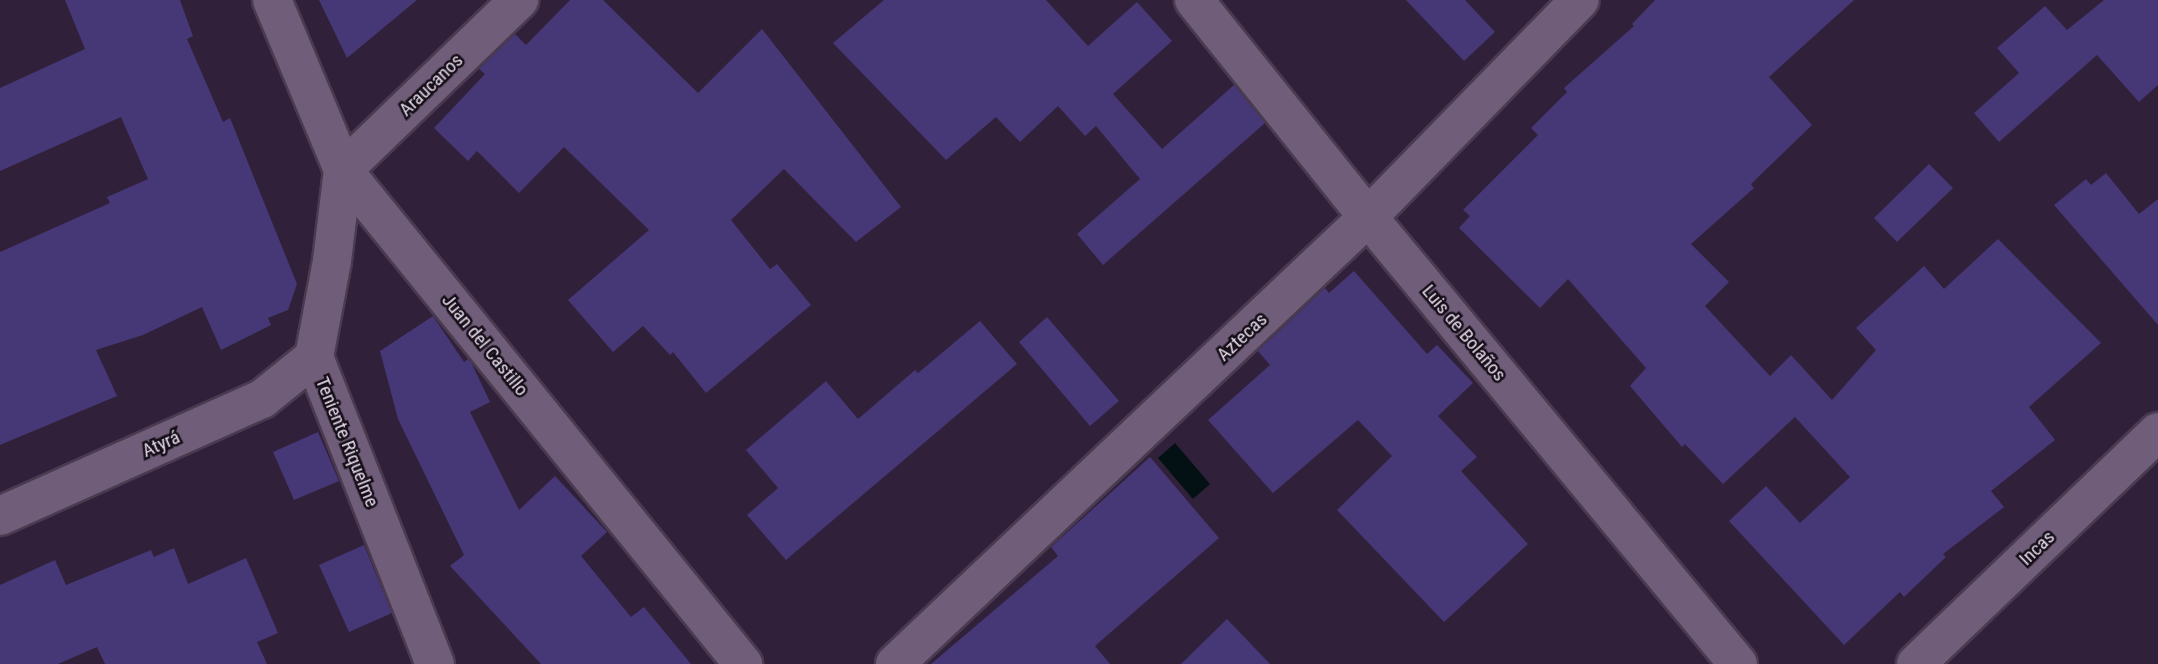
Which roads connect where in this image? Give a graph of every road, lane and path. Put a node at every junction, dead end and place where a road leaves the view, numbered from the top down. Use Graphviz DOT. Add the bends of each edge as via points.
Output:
graph roads {
  1 [pos="272,0"];
  2 [pos="519,0"];
  3 [pos="1194,0"];
  4 [pos="1580,0"];
  5 [pos="343,170"];
  6 [pos="1368,217"];
  7 [pos="314,358"];
  8 [pos="2158,432"];
  9 [pos="0,516"];
  10 [pos="435,664"];
  11 [pos="743,664"];
  12 [pos="895,664"];
  13 [pos="1738,664"];
  14 [pos="1916,664"];
  1 -- 5 [label="street, Juan del Castillo"];
  2 -- 5 [label="street, Araucanos"];
  3 -- 6 [label="street, Luis de Bolaños"];
  4 -- 6 [label="street, Aztecas"];
  5 -- 7 [label="street, Teniente Riquelme"];
  5 -- 11 [label="street, Juan del Castillo"];
  6 -- 12 [label="street, Aztecas"];
  6 -- 13 [label="street, Luis de Bolaños"];
  7 -- 9 [label="street, Atyrá" via="262,399"];
  7 -- 10 [label="street, Teniente Riquelme"];
  8 -- 14 [label="street, Incas"];
}
